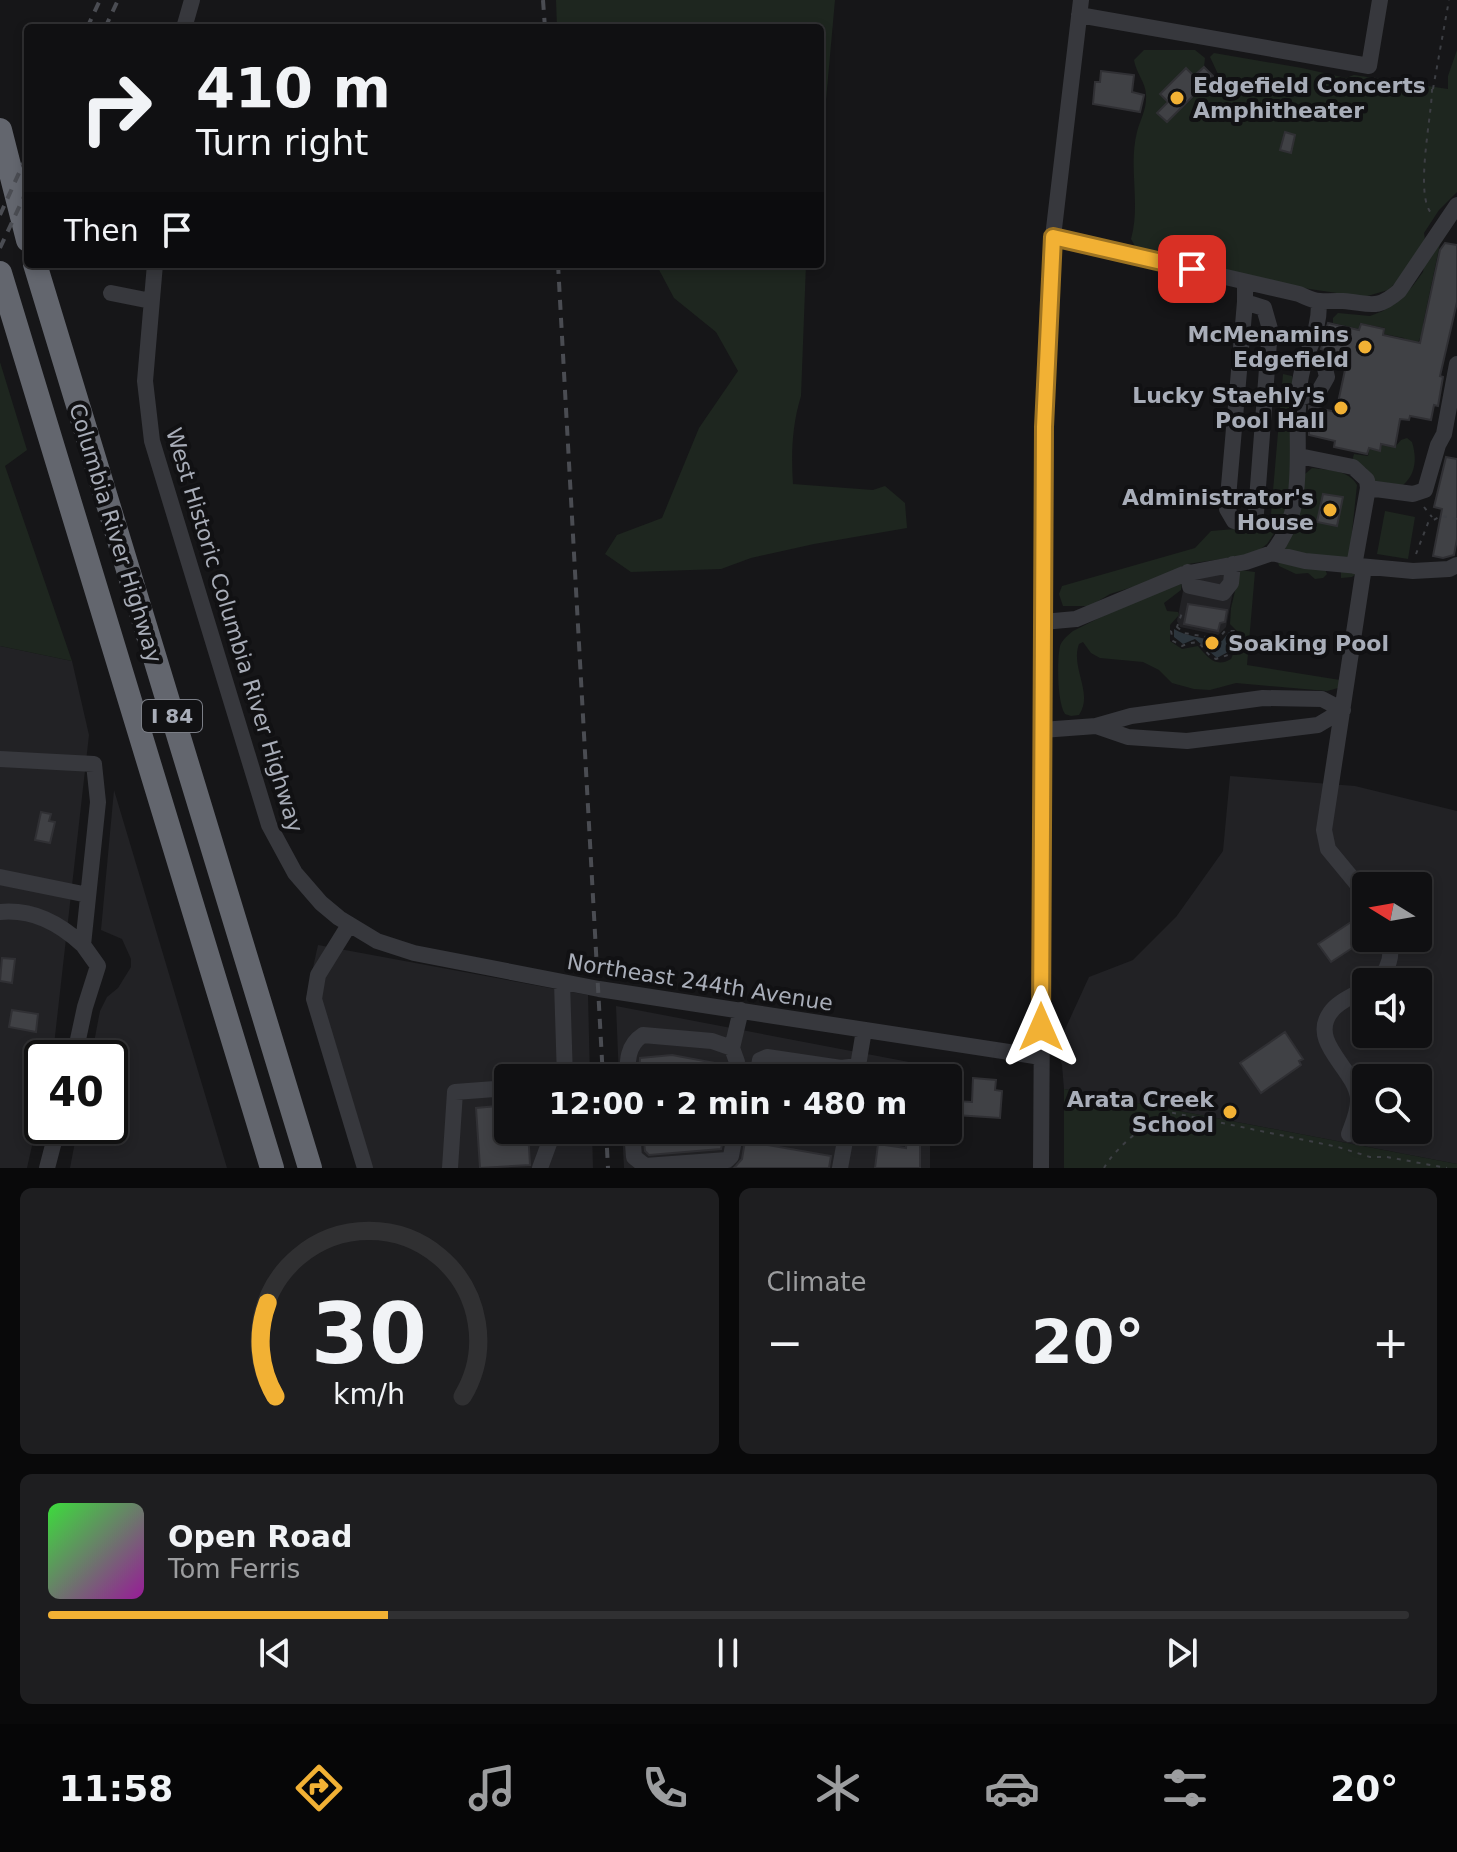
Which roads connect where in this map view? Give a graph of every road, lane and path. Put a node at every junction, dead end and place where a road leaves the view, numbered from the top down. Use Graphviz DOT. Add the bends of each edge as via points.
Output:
graph roads {
  1 [pos="192,0"];
  2 [pos="1380,0"];
  3 [pos="1449,0"];
  4 [pos="1080,7"];
  5 [pos="185,24"];
  6 [pos="1369,66"];
  7 [pos="1432,89"];
  8 [pos="0,130"];
  9 [pos="1451,217"];
  10 [pos="24,224"];
  11 [pos="1053,237"];
  12 [pos="36,268"];
  13 [pos="155,268"];
  14 [pos="0,273"];
  15 [pos="1245,282"];
  16 [pos="111,293"];
  17 [pos="151,301"];
  18 [pos="1245,302"];
  19 [pos="1319,304"];
  20 [pos="1309,355"];
  21 [pos="1457,364"];
  22 [pos="1300,398"];
  23 [pos="1299,456"];
  24 [pos="1368,488"];
  25 [pos="1457,519"];
  26 [pos="1272,553"];
  27 [pos="1233,564"];
  28 [pos="1457,565"];
  29 [pos="1359,566"];
  30 [pos="1413,571"];
  31 [pos="1188,572"];
  32 [pos="1183,610"];
  33 [pos="1043,622"];
  34 [pos="1177,627"];
  35 [pos="1197,634"];
  36 [pos="1196,641"];
  37 [pos="1343,710"];
  38 [pos="1096,726"];
  39 [pos="1042,730"];
  40 [pos="0,759"];
  41 [pos="0,877"];
  42 [pos="1352,878"];
  43 [pos="88,895"];
  44 [pos="0,912"];
  45 [pos="353,927"];
  46 [pos="83,945"];
  47 [pos="562,982"];
  48 [pos="1352,997"];
  49 [pos="741,1010"];
  50 [pos="864,1030"];
  51 [pos="78,1040"];
  52 [pos="732,1048"];
  53 [pos="1041,1057"];
  54 [pos="565,1064"];
  55 [pos="627,1064"];
  56 [pos="737,1064"];
  57 [pos="759,1064"];
  58 [pos="814,1064"];
  59 [pos="858,1064"];
  60 [pos="494,1089"];
  61 [pos="1349,1134"];
  62 [pos="53,1144"];
  63 [pos="549,1144"];
  64 [pos="633,1144"];
  65 [pos="733,1144"];
  66 [pos="842,1144"];
  67 [pos="47,1168"];
  68 [pos="272,1168"];
  69 [pos="310,1168"];
  70 [pos="365,1168"];
  71 [pos="450,1168"];
  72 [pos="540,1168"];
  73 [pos="840,1168"];
  74 [pos="1041,1168"];
  75 [pos="1104,1168"];
  76 [pos="1447,1168"];
  1 -- 5 [label="street"];
  2 -- 6 [label="street"];
  3 -- 7 [label="path"];
  4 -- 6 [label="street"];
  4 -- 11 [label="street"];
  6 -- 7 [label="path" via="1381,83"];
  7 -- 9 [label="path" via="1424,188 1428,211"];
  8 -- 10 [label="highway"];
  9 -- 19 [label="street" via="1388,300 1369,306"];
  11 -- 15 [label="street"];
  11 -- 33 [label="street" via="1044,411"];
  12 -- 69 [label="highway, Columbia River Highway / I 84"];
  13 -- 17 [label="street, West Historic Columbia River Highway"];
  14 -- 68 [label="highway, Columbia River Highway / I 84"];
  15 -- 18 [label="street"];
  15 -- 19 [label="street"];
  16 -- 17 [label="street"];
  17 -- 45 [label="street, West Historic Columbia River Highway" via="145,381 152,441 263,807 295,873 321,903"];
  18 -- 18 [label="street" via="1227,509 1242,523 1256,513 1270,329 1264,308"];
  19 -- 20 [label="street"];
  20 -- 22 [label="street"];
  20 -- 22 [label="street" via="1324,364 1327,377 1319,391"];
  21 -- 24 [label="street" via="1444,434 1425,490 1413,494"];
  22 -- 23 [label="street"];
  23 -- 24 [label="street" via="1353,467"];
  23 -- 26 [label="street" via="1290,520"];
  24 -- 29 [label="street"];
  25 -- 30 [label="path" via="1441,516 1428,523"];
  26 -- 27 [label="street"];
  26 -- 29 [label="street"];
  27 -- 31 [label="street"];
  27 -- 31 [label="street" via="1231,583 1223,593 1190,586"];
  28 -- 30 [label="street"];
  29 -- 30 [label="street"];
  29 -- 37 [label="street"];
  31 -- 33 [label="street" via="1076,619"];
  32 -- 34 [label="path"];
  33 -- 39 [label="street"];
  34 -- 35 [label="path"];
  34 -- 36 [label="path" via="1171,631 1173,641 1182,646"];
  35 -- 36 [label="path"];
  35 -- 36 [label="path" via="1218,639 1229,630 1236,633 1222,659 1211,657"];
  37 -- 38 [label="street" via="1322,699 1263,698 1131,716"];
  37 -- 38 [label="street" via="1318,725 1187,741 1128,737"];
  37 -- 42 [label="street" via="1324,830 1328,849"];
  38 -- 39 [label="street"];
  39 -- 53 [label="street"];
  40 -- 43 [label="street" via="94,764 98,802"];
  41 -- 43 [label="street"];
  43 -- 46 [label="street"];
  44 -- 46 [label="street" via="54,922"];
  45 -- 47 [label="street, Northeast 244th Avenue" via="414,953"];
  45 -- 70 [label="street" via="318,975 314,999"];
  46 -- 51 [label="street" via="98,966"];
  47 -- 49 [label="street, Northeast 244th Avenue"];
  47 -- 54 [label="street"];
  48 -- 61 [label="street" via="1331,1010 1325,1029 1356,1090"];
  49 -- 50 [label="street, Northeast 244th Avenue"];
  49 -- 52 [label="street"];
  50 -- 53 [label="street, Northeast 244th Avenue"];
  50 -- 59 [label="street"];
  52 -- 55 [label="street" via="712,1041 643,1035 630,1050"];
  52 -- 56 [label="street"];
  53 -- 74 [label="street"];
  57 -- 58 [label="street" via="767,1057"];
  60 -- 71 [label="street" via="455,1092"];
  62 -- 67 [label="street"];
  63 -- 72 [label="street"];
  64 -- 65 [label="street" via="634,1157 645,1166 727,1160"];
  66 -- 73 [label="street"];
  75 -- 76 [label="path" via="1126,1141 1169,1112 1365,1156"];
}
